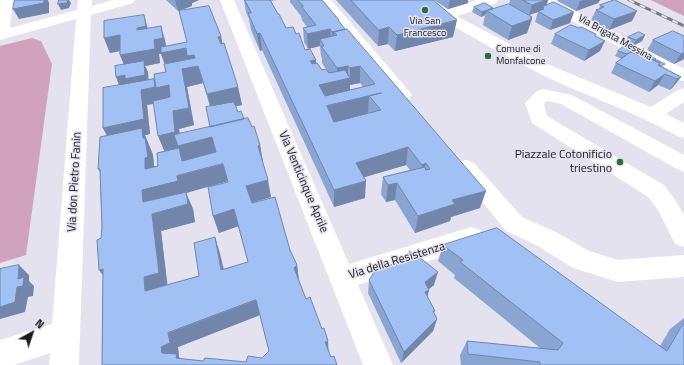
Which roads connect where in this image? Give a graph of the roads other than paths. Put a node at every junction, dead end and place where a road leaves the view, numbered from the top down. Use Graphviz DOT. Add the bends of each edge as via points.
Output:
graph roads {
  1 [pos="6,0"];
  2 [pos="128,0"];
  3 [pos="227,0"];
  4 [pos="323,0"];
  5 [pos="420,0"];
  6 [pos="491,0"];
  7 [pos="545,0"];
  8 [pos="85,7"];
  9 [pos="445,15"];
  10 [pos="1,34"];
  11 [pos="684,76"];
  12 [pos="684,94"];
  13 [pos="417,110"];
  14 [pos="651,115"];
  15 [pos="684,131"];
  16 [pos="455,155"];
  17 [pos="684,164"];
  18 [pos="656,191"];
  19 [pos="684,205"];
  20 [pos="514,224"];
  21 [pos="684,237"];
  22 [pos="684,266"];
  23 [pos="343,278"];
  24 [pos="66,334"];
  25 [pos="0,355"];
  26 [pos="64,365"];
  27 [pos="378,365"];
  1 -- 10 [label="street"];
  2 -- 8 [label="street"];
  3 -- 23 [label="street, Via Venticinque Aprile"];
  4 -- 13 [label="street"];
  5 -- 9 [label="street"];
  6 -- 9 [label="street"];
  7 -- 11 [label="street, Via Brigata Messina"];
  8 -- 10 [label="street"];
  8 -- 24 [label="street, Via don Pietro Fanin"];
  9 -- 14 [label="street" via="514,55"];
  12 -- 14 [label="street"];
  14 -- 15 [label="street"];
  16 -- 20 [label="street"];
  17 -- 18 [label="street" via="566,99 543,95 534,103 539,119"];
  18 -- 19 [label="street"];
  18 -- 21 [label="street"];
  20 -- 22 [label="street" via="547,239 582,260 618,271"];
  20 -- 23 [label="street, Via della Resistenza"];
  23 -- 27 [label="street, Via Venticinque Aprile"];
  24 -- 25 [label="street"];
  24 -- 26 [label="street, Via don Pietro Fanin"];
}
